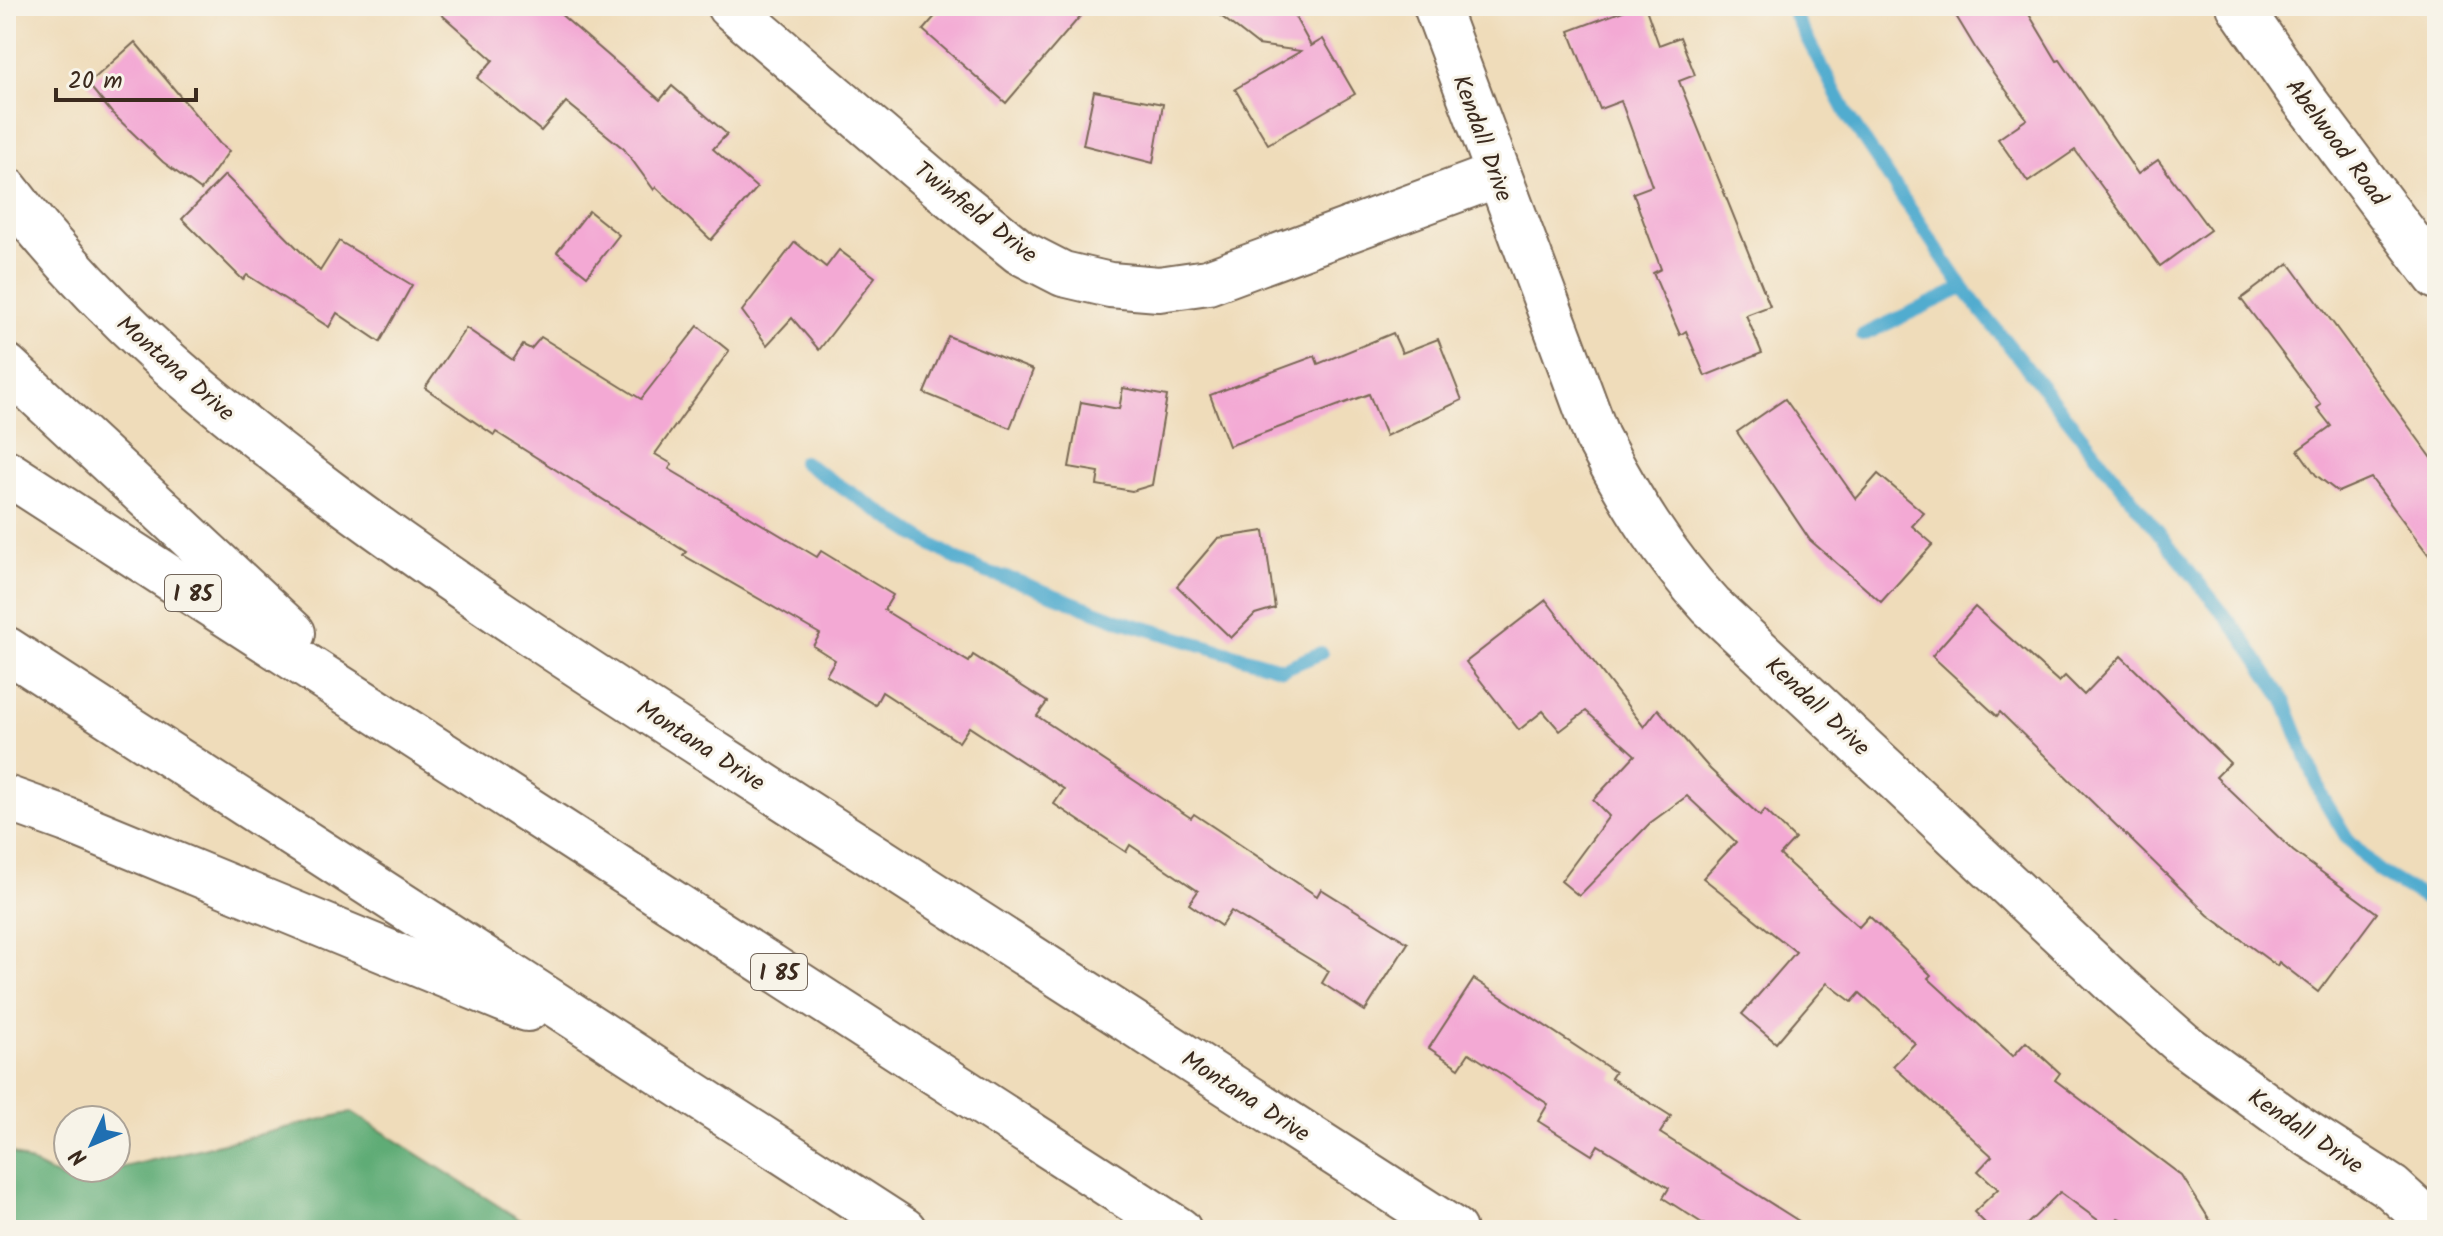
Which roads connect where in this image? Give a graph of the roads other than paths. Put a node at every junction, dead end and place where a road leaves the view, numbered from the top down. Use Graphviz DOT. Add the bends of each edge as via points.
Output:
graph roads {
  1 [pos="729,6"];
  2 [pos="1436,6"];
  3 [pos="2239,6"];
  4 [pos="1497,175"];
  5 [pos="6,189"];
  6 [pos="2437,277"];
  7 [pos="6,366"];
  8 [pos="6,472"];
  9 [pos="6,649"];
  10 [pos="380,713"];
  11 [pos="6,798"];
  12 [pos="626,1050"];
  13 [pos="2437,1229"];
  14 [pos="904,1230"];
  15 [pos="1179,1230"];
  16 [pos="1454,1230"];
  1 -- 4 [label="main road, Twinfield Drive" via="1020,252 1063,274 1110,285 1159,289 1208,282"];
  2 -- 4 [label="main road, Kendall Drive"];
  3 -- 6 [label="main road, Abelwood Road"];
  4 -- 13 [label="main road, Kendall Drive" via="1597,437 1627,496 1690,583 2184,1045 2392,1188"];
  5 -- 16 [label="main road, Montana Drive" via="40,235 131,331 259,439 386,533 575,664"];
  7 -- 10 [label="main road"];
  8 -- 10 [label="main road, I 85"];
  9 -- 12 [label="main road"];
  10 -- 15 [label="main road, I 85"];
  11 -- 12 [label="main road"];
  12 -- 14 [label="main road"];
}
